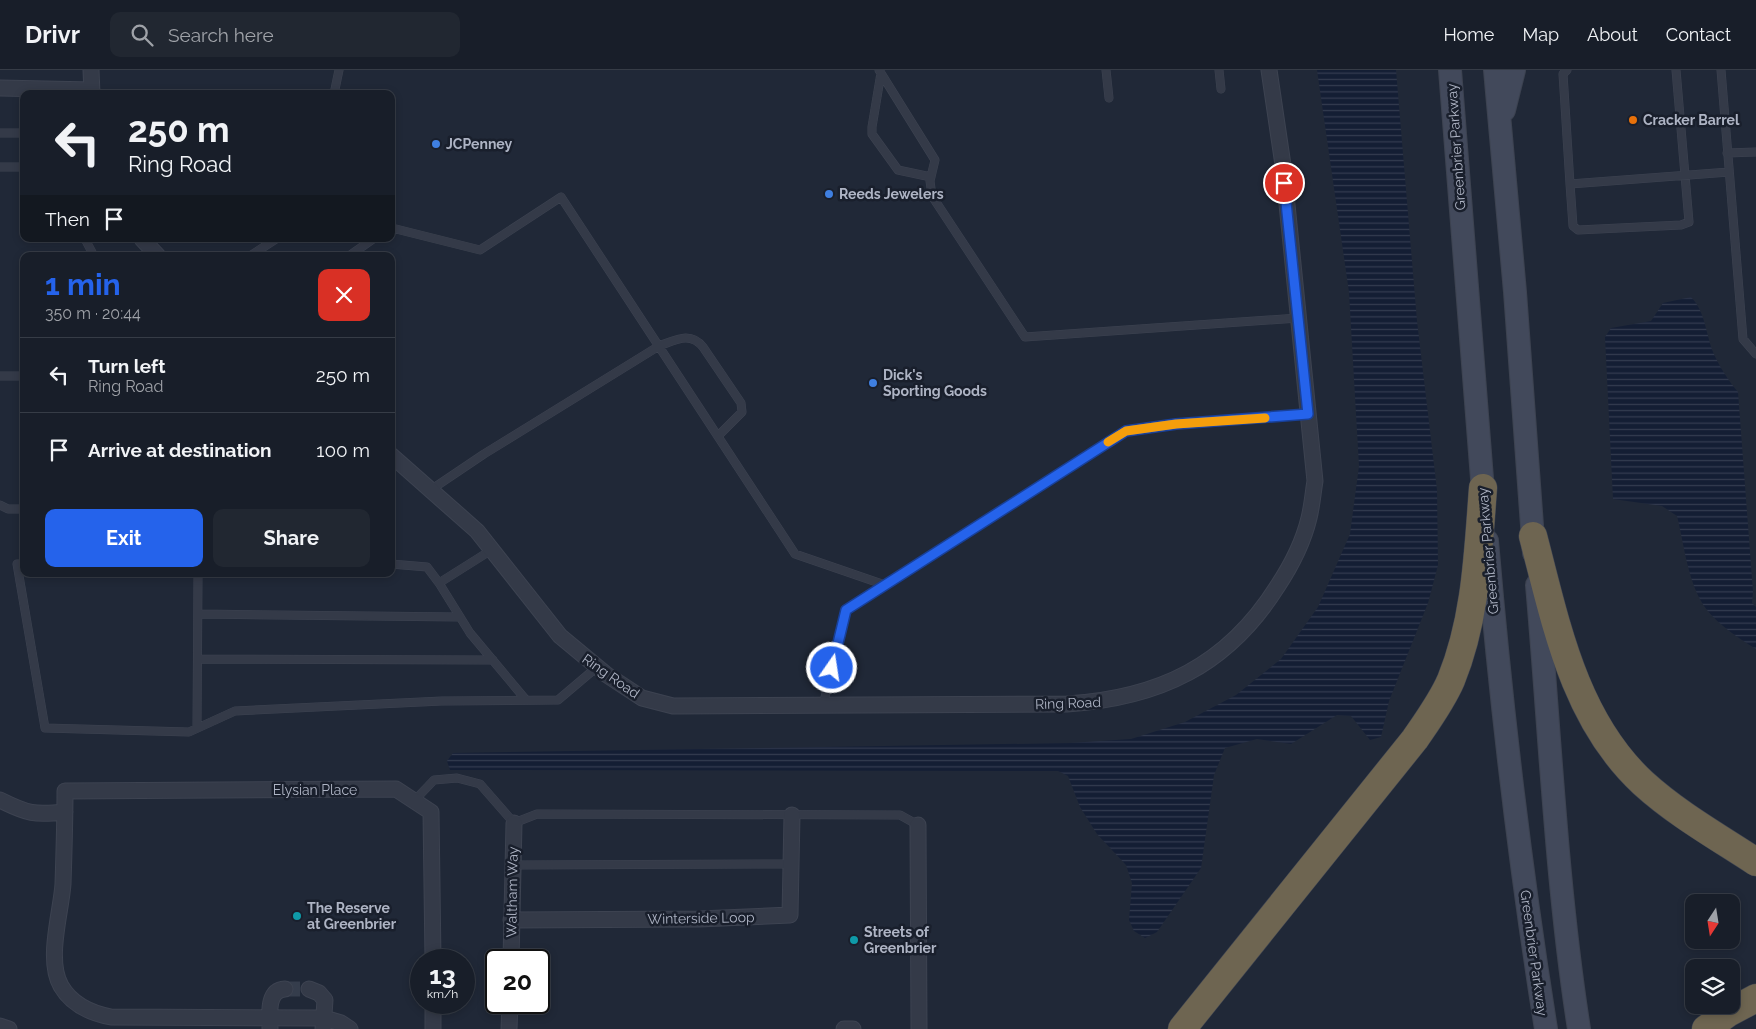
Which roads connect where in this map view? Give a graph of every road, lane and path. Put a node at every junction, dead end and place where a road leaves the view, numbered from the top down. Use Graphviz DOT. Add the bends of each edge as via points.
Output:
graph roads {
  1 [pos="91,70"];
  2 [pos="339,70"];
  3 [pos="1106,70"];
  4 [pos="1219,70"];
  5 [pos="1269,70"];
  6 [pos="1450,70"];
  7 [pos="1466,70"];
  8 [pos="1495,70"];
  9 [pos="1514,70"];
  10 [pos="1566,70"];
  11 [pos="1676,70"];
  12 [pos="1721,70"];
  13 [pos="880,72"];
  14 [pos="0,88"];
  15 [pos="1221,89"];
  16 [pos="46,90"];
  17 [pos="92,90"];
  18 [pos="335,90"];
  19 [pos="1109,98"];
  20 [pos="1454,114"];
  21 [pos="1500,125"];
  22 [pos="0,132"];
  23 [pos="20,133"];
  24 [pos="1756,152"];
  25 [pos="1728,154"];
  26 [pos="0,167"];
  27 [pos="20,167"];
  28 [pos="1729,172"];
  29 [pos="931,176"];
  30 [pos="1686,176"];
  31 [pos="1570,184"];
  32 [pos="395,229"];
  33 [pos="145,242"];
  34 [pos="271,242"];
  35 [pos="369,242"];
  36 [pos="154,252"];
  37 [pos="256,252"];
  38 [pos="355,252"];
  39 [pos="1298,318"];
  40 [pos="659,346"];
  41 [pos="1756,354"];
  42 [pos="0,376"];
  43 [pos="20,376"];
  44 [pos="1308,414"];
  45 [pos="718,436"];
  46 [pos="395,458"];
  47 [pos="1483,488"];
  48 [pos="432,490"];
  49 [pos="0,504"];
  50 [pos="20,509"];
  51 [pos="1533,536"];
  52 [pos="493,549"];
  53 [pos="20,564"];
  54 [pos="395,564"];
  55 [pos="198,577"];
  56 [pos="439,583"];
  57 [pos="884,585"];
  58 [pos="198,614"];
  59 [pos="460,617"];
  60 [pos="198,659"];
  61 [pos="493,660"];
  62 [pos="597,667"];
  63 [pos="526,700"];
  64 [pos="823,706"];
  65 [pos="197,728"];
  66 [pos="0,800"];
  67 [pos="414,801"];
  68 [pos="65,812"];
  69 [pos="792,815"];
  70 [pos="514,824"];
  71 [pos="918,825"];
  72 [pos="1756,862"];
  73 [pos="791,864"];
  74 [pos="513,865"];
  75 [pos="512,920"];
  76 [pos="432,949"];
  77 [pos="511,949"];
  78 [pos="285,989"];
  79 [pos="309,989"];
  80 [pos="1756,998"];
  81 [pos="433,1014"];
  82 [pos="510,1014"];
  83 [pos="270,1023"];
  84 [pos="324,1023"];
  85 [pos="0,1026"];
  86 [pos="8,1029"];
  87 [pos="350,1029"];
  88 [pos="434,1029"];
  89 [pos="509,1029"];
  90 [pos="844,1029"];
  91 [pos="853,1029"];
  92 [pos="919,1029"];
  93 [pos="1182,1029"];
  94 [pos="1546,1029"];
  95 [pos="1578,1029"];
  96 [pos="1706,1029"];
  1 -- 17 [label="street"];
  2 -- 18 [label="lane"];
  3 -- 19 [label="lane"];
  4 -- 15 [label="lane"];
  5 -- 39 [label="street, Ring Road"];
  6 -- 20 [label="main road, Greenbrier Parkway"];
  7 -- 20 [label="main road"];
  8 -- 21 [label="main road"];
  9 -- 21 [label="main road"];
  10 -- 31 [label="lane" via="1563,74"];
  11 -- 30 [label="lane"];
  12 -- 25 [label="lane"];
  13 -- 29 [label="lane" via="935,160"];
  13 -- 29 [label="lane" via="872,134 898,170"];
  14 -- 16 [label="street"];
  20 -- 47 [label="main road, Greenbrier Parkway"];
  21 -- 51 [label="main road"];
  22 -- 23 [label="lane"];
  24 -- 25 [label="lane"];
  25 -- 28 [label="lane"];
  26 -- 27 [label="lane"];
  28 -- 30 [label="lane"];
  28 -- 41 [label="lane" via="1742,339"];
  29 -- 39 [label="lane" via="932,196 1025,337"];
  30 -- 31 [label="lane"];
  30 -- 31 [label="lane" via="1689,222 1681,225 1578,230 1573,226"];
  32 -- 40 [label="lane" via="480,250 561,197"];
  33 -- 36 [label="street"];
  34 -- 37 [label="lane"];
  35 -- 38 [label="lane"];
  39 -- 44 [label="street, Ring Road"];
  40 -- 45 [label="lane"];
  40 -- 45 [label="lane" via="685,336 697,340 741,403 742,412"];
  40 -- 48 [label="lane" via="484,454"];
  42 -- 43 [label="lane"];
  44 -- 57 [label="lane" via="1126,431"];
  44 -- 64 [label="street, Ring Road" via="1315,481 1309,518 1298,549 1265,606 1244,631 1198,668 1172,682 1106,702"];
  45 -- 57 [label="lane" via="795,554"];
  46 -- 48 [label="street, Ring Road"];
  47 -- 93 [label="highway" via="1476,586 1462,650 1441,700 1415,739"];
  47 -- 94 [label="main road, Greenbrier Parkway" via="1504,728"];
  48 -- 52 [label="street, Ring Road"];
  49 -- 50 [label="lane" via="8,509"];
  51 -- 72 [label="highway" via="1573,677 1595,722 1615,753 1662,798"];
  51 -- 95 [label="main road" via="1546,721"];
  52 -- 56 [label="lane"];
  52 -- 62 [label="street, Ring Road" via="560,636"];
  53 -- 65 [label="lane" via="17,564 45,728 189,732"];
  54 -- 56 [label="lane" via="427,566"];
  55 -- 58 [label="lane"];
  56 -- 59 [label="lane"];
  57 -- 64 [label="lane" via="846,610"];
  58 -- 59 [label="lane"];
  58 -- 60 [label="lane"];
  59 -- 61 [label="lane"];
  60 -- 61 [label="lane"];
  60 -- 65 [label="lane"];
  61 -- 63 [label="lane"];
  62 -- 63 [label="lane" via="558,700"];
  62 -- 64 [label="street, Ring Road" via="642,698 663,705"];
  63 -- 65 [label="lane" via="234,711"];
  66 -- 68 [label="street" via="37,815"];
  67 -- 68 [label="street, Elysian Place" via="396,789 65,791"];
  67 -- 70 [label="lane" via="434,780 457,778 480,784"];
  67 -- 76 [label="street, Elysian Place" via="431,812"];
  68 -- 83 [label="street, Elysian Place" via="63,885 55,970 60,986 74,1003 94,1014 111,1017"];
  69 -- 70 [label="lane" via="537,814"];
  69 -- 71 [label="lane" via="900,815"];
  69 -- 73 [label="street, Winterside Loop"];
  70 -- 74 [label="street, Waltham Way"];
  71 -- 92 [label="street"];
  73 -- 74 [label="lane"];
  73 -- 75 [label="street, Winterside Loop" via="790,915"];
  74 -- 75 [label="street, Waltham Way"];
  75 -- 77 [label="street, Waltham Way"];
  78 -- 83 [label="street" via="274,995 270,1003"];
  79 -- 84 [label="street" via="325,1000"];
  80 -- 96 [label="highway"];
  81 -- 88 [label="street"];
  82 -- 89 [label="street"];
  83 -- 84 [label="street, Elysian Place"];
  84 -- 87 [label="street, Elysian Place" via="341,1023"];
  85 -- 86 [label="street"];
  90 -- 91 [label="street"];
}
